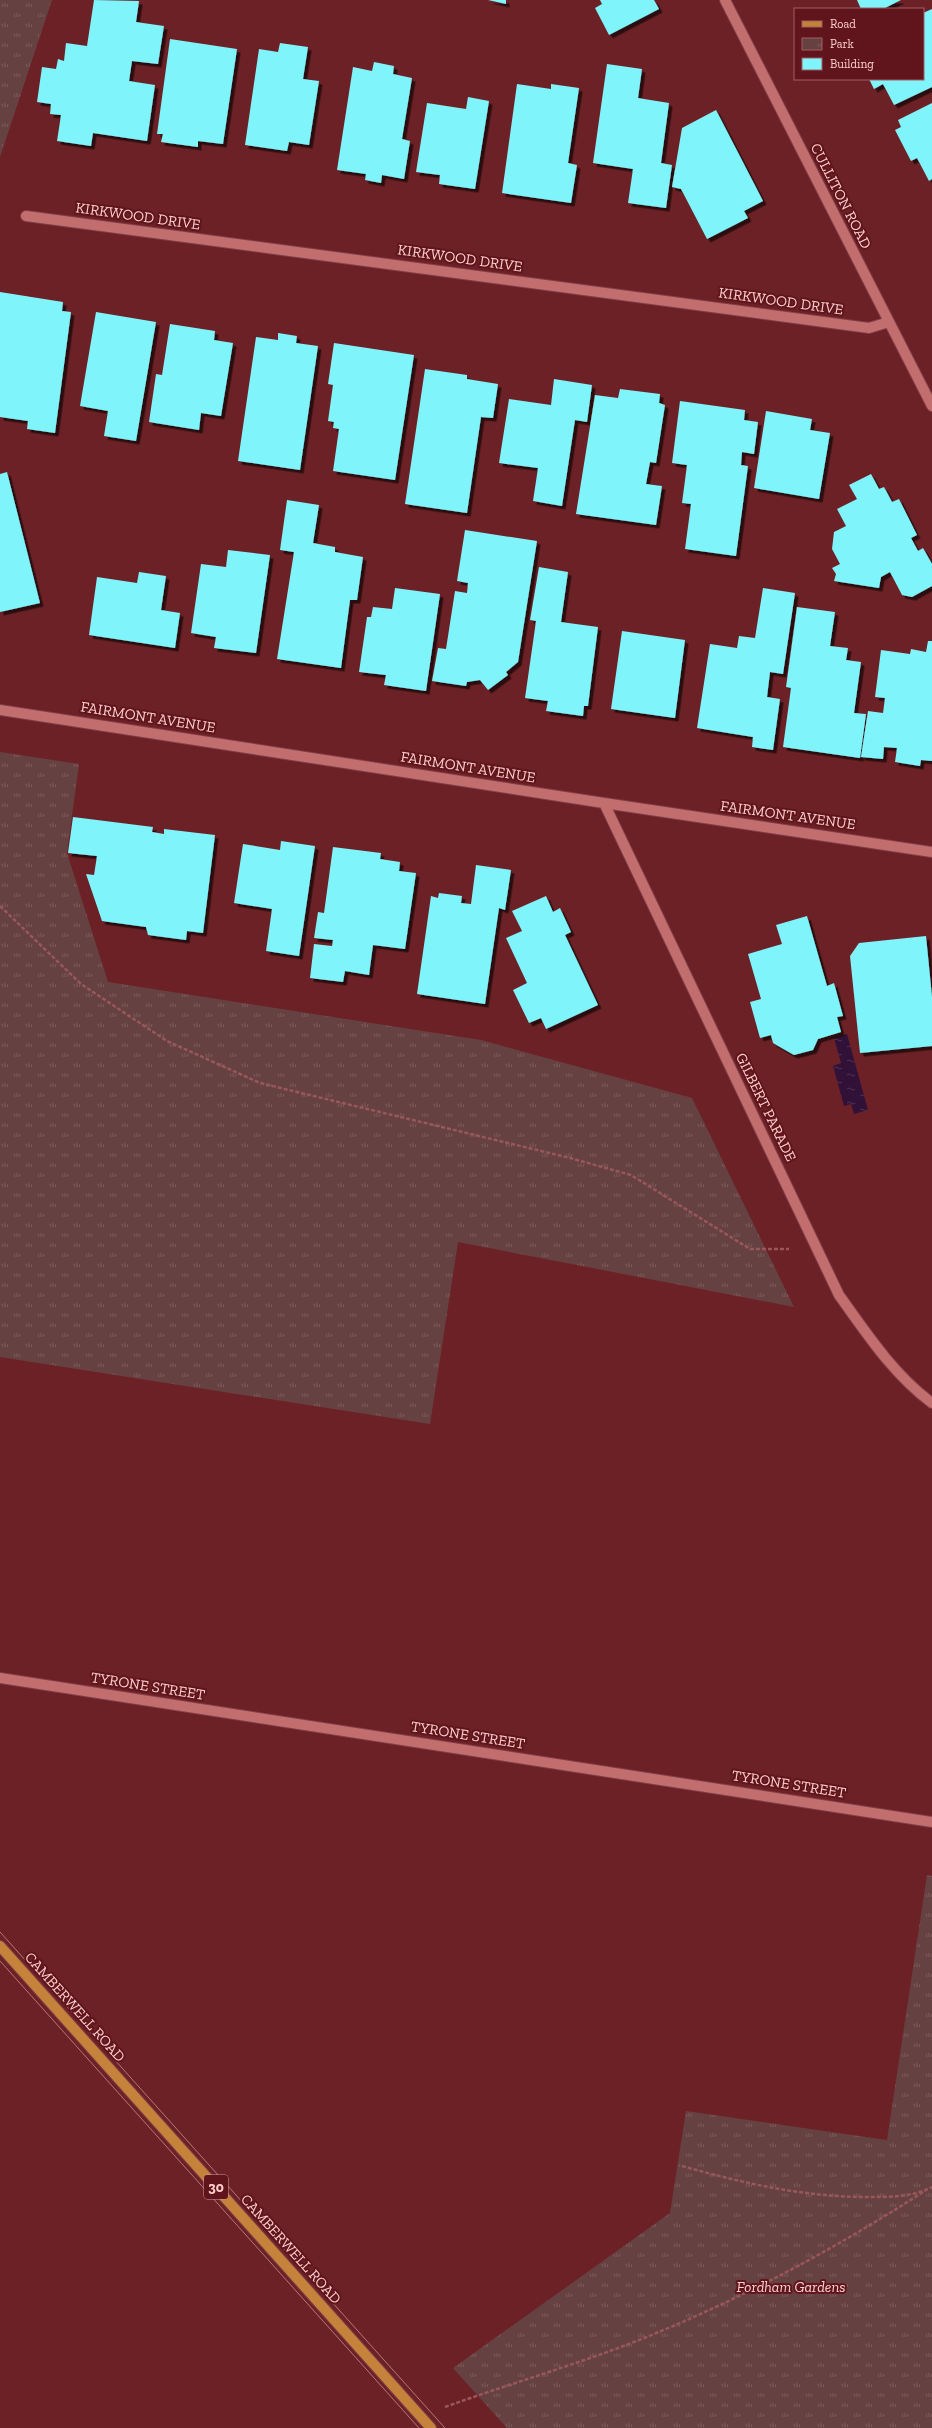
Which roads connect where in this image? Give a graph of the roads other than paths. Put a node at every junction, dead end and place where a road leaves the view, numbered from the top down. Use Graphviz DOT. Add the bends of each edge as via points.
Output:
graph roads {
  1 [pos="725,0"];
  2 [pos="26,216"];
  3 [pos="889,322"];
  4 [pos="932,406"];
  5 [pos="0,710"];
  6 [pos="604,804"];
  7 [pos="932,852"];
  8 [pos="932,1402"];
  9 [pos="0,1678"];
  10 [pos="932,1822"];
  11 [pos="0,1946"];
  12 [pos="431,2428"];
  1 -- 3 [label="street, CULLITON ROAD"];
  2 -- 3 [label="street, KIRKWOOD DRIVE" via="869,328"];
  3 -- 4 [label="street, CULLITON ROAD"];
  5 -- 6 [label="street, FAIRMONT AVENUE"];
  6 -- 7 [label="street, FAIRMONT AVENUE"];
  6 -- 8 [label="street, GILBERT PARADE" via="839,1295 877,1348 914,1389"];
  9 -- 10 [label="street, TYRONE STREET"];
  11 -- 12 [label="main road, CAMBERWELL ROAD / 30"];
}
